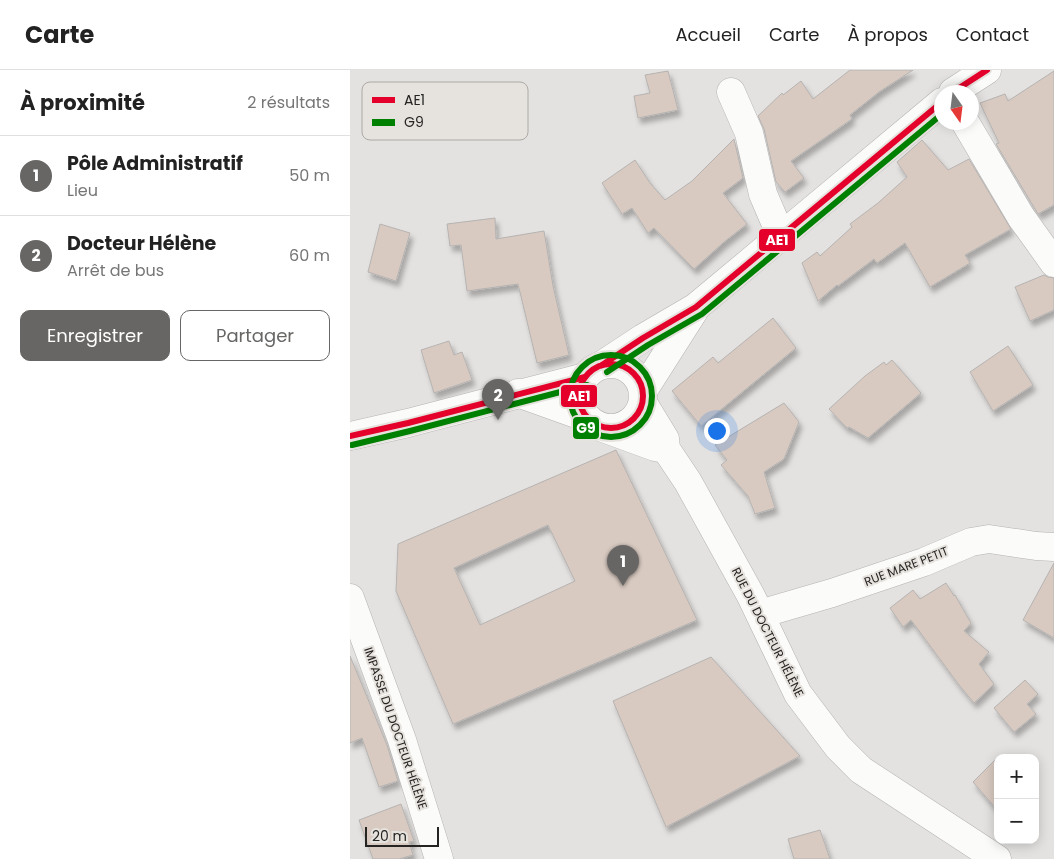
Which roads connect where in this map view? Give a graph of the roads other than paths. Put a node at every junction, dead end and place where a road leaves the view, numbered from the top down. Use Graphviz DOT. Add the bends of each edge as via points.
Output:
graph roads {
  1 [pos="987,70"];
  2 [pos="964,85"];
  3 [pos="731,92"];
  4 [pos="934,109"];
  5 [pos="970,130"];
  6 [pos="781,236"];
  7 [pos="1054,263"];
  8 [pos="696,307"];
  9 [pos="593,371"];
  10 [pos="518,393"];
  11 [pos="643,397"];
  12 [pos="594,422"];
  13 [pos="350,436"];
  14 [pos="666,449"];
  15 [pos="1054,547"];
  16 [pos="350,598"];
  17 [pos="760,614"];
  18 [pos="439,859"];
  19 [pos="998,859"];
  1 -- 2 [label="street"];
  3 -- 6 [label="street" via="749,133 763,194"];
  4 -- 6 [label="street"];
  5 -- 7 [label="street" via="1020,217"];
  6 -- 8 [label="street"];
  8 -- 9 [label="street"];
  8 -- 11 [label="street"];
  9 -- 10 [label="street"];
  9 -- 11 [label="street" via="613,364 624,366 640,381"];
  9 -- 12 [label="street" via="579,386 578,397 580,408"];
  10 -- 12 [label="street"];
  10 -- 13 [label="street"];
  11 -- 12 [label="street" via="639,412 628,424 613,428"];
  11 -- 14 [label="street, RUE DU DOCTEUR HÉLÈNE" via="665,439"];
  12 -- 14 [label="street"];
  14 -- 17 [label="street, RUE DU DOCTEUR HÉLÈNE" via="688,482"];
  15 -- 17 [label="street, RUE MARE PETIT" via="989,539 971,542 924,562"];
  16 -- 18 [label="street, IMPASSE DU DOCTEUR HÉLÈNE" via="402,740"];
  17 -- 19 [label="street, RUE DU DOCTEUR HÉLÈNE" via="798,694 838,748 861,770"];
}
